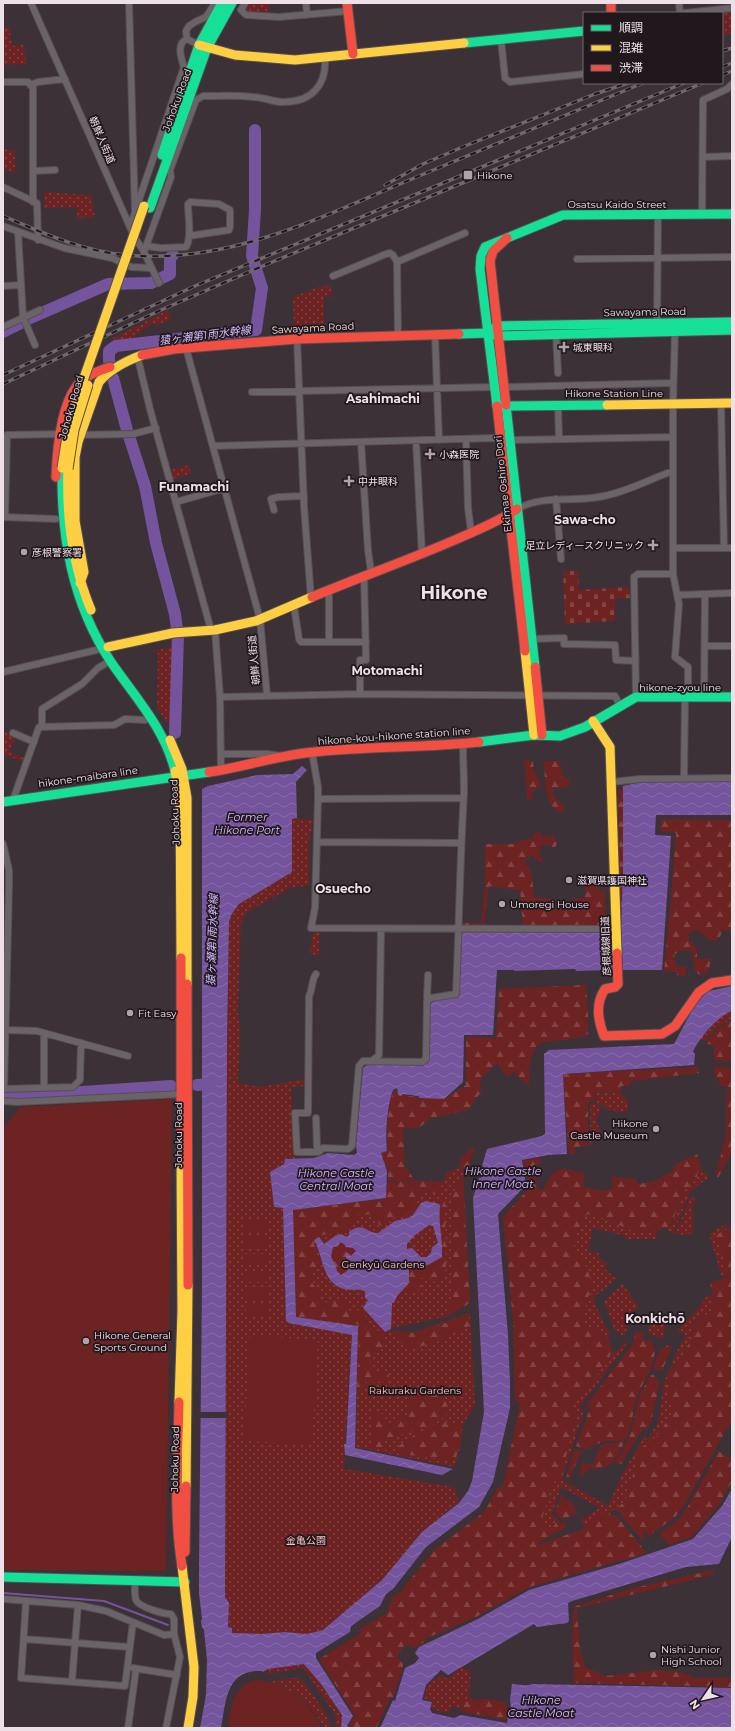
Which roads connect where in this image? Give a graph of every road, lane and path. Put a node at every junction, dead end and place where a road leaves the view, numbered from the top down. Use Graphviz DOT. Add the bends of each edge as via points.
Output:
graph roads {
  1 [pos="31,3"];
  2 [pos="129,3"];
  3 [pos="215,3"];
  4 [pos="222,3"];
  5 [pos="232,3"];
  6 [pos="245,3"];
  7 [pos="306,3"];
  8 [pos="348,7"];
  9 [pos="732,8"];
  10 [pos="694,12"];
  11 [pos="307,15"];
  12 [pos="583,31"];
  13 [pos="187,39"];
  14 [pos="501,39"];
  15 [pos="203,47"];
  16 [pos="352,54"];
  17 [pos="325,57"];
  18 [pos="583,74"];
  19 [pos="65,79"];
  20 [pos="3,82"];
  21 [pos="732,84"];
  22 [pos="30,85"];
  23 [pos="732,156"];
  24 [pos="703,157"];
  25 [pos="55,170"];
  26 [pos="33,171"];
  27 [pos="3,187"];
  28 [pos="33,202"];
  29 [pos="135,212"];
  30 [pos="702,214"];
  31 [pos="732,214"];
  32 [pos="658,215"];
  33 [pos="3,226"];
  34 [pos="130,227"];
  35 [pos="18,232"];
  36 [pos="465,233"];
  37 [pos="189,236"];
  38 [pos="506,238"];
  39 [pos="38,240"];
  40 [pos="485,247"];
  41 [pos="145,249"];
  42 [pos="732,257"];
  43 [pos="658,258"];
  44 [pos="577,259"];
  45 [pos="397,262"];
  46 [pos="153,271"];
  47 [pos="332,276"];
  48 [pos="158,283"];
  49 [pos="21,285"];
  50 [pos="3,286"];
  51 [pos="40,310"];
  52 [pos="23,317"];
  53 [pos="732,322"];
  54 [pos="497,326"];
  55 [pos="3,327"];
  56 [pos="657,327"];
  57 [pos="675,327"];
  58 [pos="732,330"];
  59 [pos="488,333"];
  60 [pos="556,334"];
  61 [pos="435,335"];
  62 [pos="398,336"];
  63 [pos="498,336"];
  64 [pos="297,339"];
  65 [pos="35,345"];
  66 [pos="186,348"];
  67 [pos="136,357"];
  68 [pos="118,366"];
  69 [pos="558,373"];
  70 [pos="673,383"];
  71 [pos="499,387"];
  72 [pos="438,388"];
  73 [pos="299,390"];
  74 [pos="252,392"];
  75 [pos="673,403"];
  76 [pos="721,403"];
  77 [pos="732,403"];
  78 [pos="558,404"];
  79 [pos="501,405"];
  80 [pos="156,428"];
  81 [pos="60,434"];
  82 [pos="81,435"];
  83 [pos="673,437"];
  84 [pos="466,439"];
  85 [pos="505,439"];
  86 [pos="559,439"];
  87 [pos="439,440"];
  88 [pos="416,441"];
  89 [pos="361,442"];
  90 [pos="301,443"];
  91 [pos="213,446"];
  92 [pos="673,471"];
  93 [pos="225,488"];
  94 [pos="304,496"];
  95 [pos="556,500"];
  96 [pos="176,502"];
  97 [pos="274,510"];
  98 [pos="513,511"];
  99 [pos="4,517"];
  100 [pos="56,519"];
  101 [pos="472,531"];
  102 [pos="674,548"];
  103 [pos="724,548"];
  104 [pos="732,548"];
  105 [pos="422,554"];
  106 [pos="561,559"];
  107 [pos="367,574"];
  108 [pos="673,574"];
  109 [pos="77,584"];
  110 [pos="329,591"];
  111 [pos="732,593"];
  112 [pos="705,594"];
  113 [pos="678,595"];
  114 [pos="311,598"];
  115 [pos="294,606"];
  116 [pos="260,619"];
  117 [pos="213,630"];
  118 [pos="532,639"];
  119 [pos="329,641"];
  120 [pos="366,642"];
  121 [pos="706,646"];
  122 [pos="732,646"];
  123 [pos="105,648"];
  124 [pos="110,661"];
  125 [pos="635,661"];
  126 [pos="3,672"];
  127 [pos="360,694"];
  128 [pos="267,695"];
  129 [pos="534,696"];
  130 [pos="220,697"];
  131 [pos="636,697"];
  132 [pos="686,697"];
  133 [pos="704,697"];
  134 [pos="732,697"];
  135 [pos="620,705"];
  136 [pos="149,717"];
  137 [pos="593,722"];
  138 [pos="42,727"];
  139 [pos="13,733"];
  140 [pos="538,735"];
  141 [pos="34,742"];
  142 [pos="463,743"];
  143 [pos="312,752"];
  144 [pos="221,754"];
  145 [pos="289,757"];
  146 [pos="221,770"];
  147 [pos="181,775"];
  148 [pos="684,778"];
  149 [pos="732,778"];
  150 [pos="612,782"];
  151 [pos="462,798"];
  152 [pos="318,799"];
  153 [pos="13,800"];
  154 [pos="3,802"];
  155 [pos="317,842"];
  156 [pos="461,843"];
  157 [pos="3,844"];
  158 [pos="381,929"];
  159 [pos="459,929"];
  160 [pos="616,929"];
  161 [pos="5,966"];
  162 [pos="316,974"];
  163 [pos="428,975"];
  164 [pos="732,980"];
  165 [pos="429,1000"];
  166 [pos="6,1030"];
  167 [pos="44,1033"];
  168 [pos="81,1043"];
  169 [pos="128,1056"];
  170 [pos="373,1060"];
  171 [pos="44,1088"];
  172 [pos="4,1089"];
  173 [pos="182,1094"];
  174 [pos="3,1101"];
  175 [pos="316,1118"];
  176 [pos="320,1151"];
  177 [pos="3,1577"];
  178 [pos="135,1580"];
  179 [pos="185,1582"];
  180 [pos="3,1599"];
  181 [pos="26,1601"];
  182 [pos="78,1605"];
  183 [pos="133,1622"];
  184 [pos="174,1634"];
  185 [pos="24,1639"];
  186 [pos="75,1642"];
  187 [pos="129,1647"];
  188 [pos="127,1667"];
  189 [pos="136,1669"];
  190 [pos="176,1675"];
  191 [pos="72,1681"];
  192 [pos="128,1728"];
  193 [pos="166,1728"];
  194 [pos="188,1728"];
  1 -- 19 [label="street, 朝鮮人街道"];
  2 -- 29 [label="street"];
  3 -- 13 [label="street" via="206,17 189,26 186,31"];
  4 -- 15 [label="main road, Johoku Road"];
  5 -- 15 [label="main road, Johoku Road"];
  6 -- 11 [label="street" via="241,10 246,15"];
  7 -- 11 [label="street"];
  8 -- 11 [label="street"];
  8 -- 16 [label="main road"];
  9 -- 10 [label="street"];
  12 -- 14 [label="main road"];
  13 -- 15 [label="street"];
  13 -- 29 [label="street" via="183,40 180,51 184,67"];
  14 -- 16 [label="main road"];
  14 -- 18 [label="street" via="505,78 510,82"];
  15 -- 17 [label="main road" via="251,57 295,60"];
  15 -- 109 [label="main road, Johoku Road, bridge" via="77,398 68,430 60,493 66,554"];
  16 -- 17 [label="main road"];
  17 -- 41 [label="street" via="325,71 321,83 314,92 303,99 282,102 254,97 203,96 196,100"];
  19 -- 22 [label="street"];
  19 -- 34 [label="street, 朝鮮人街道"];
  20 -- 22 [label="street" via="28,82"];
  21 -- 24 [label="street" via="703,100"];
  22 -- 26 [label="street" via="33,88"];
  23 -- 24 [label="street"];
  24 -- 30 [label="street"];
  25 -- 26 [label="street"];
  26 -- 28 [label="street"];
  27 -- 28 [label="street"];
  28 -- 39 [label="street" via="37,203"];
  29 -- 34 [label="street"];
  30 -- 31 [label="main road, Osatsu Kaido Street"];
  30 -- 32 [label="main road, Osatsu Kaido Street"];
  32 -- 38 [label="main road, Osatsu Kaido Street" via="563,215"];
  32 -- 43 [label="street"];
  33 -- 35 [label="street"];
  34 -- 41 [label="street, 朝鮮人街道"];
  35 -- 39 [label="street"];
  35 -- 49 [label="street"];
  36 -- 45 [label="street"];
  37 -- 37 [label="street" via="190,202 219,204 230,210 229,230"];
  37 -- 41 [label="street" via="186,247"];
  38 -- 40 [label="main road, Osatsu Kaido Street"];
  38 -- 54 [label="main road, Ekimae Oshiro Dori" via="490,256"];
  39 -- 46 [label="street"];
  40 -- 59 [label="main road, Ekimae Oshiro Dori" via="480,269"];
  41 -- 46 [label="street, 朝鮮人街道"];
  42 -- 43 [label="street"];
  43 -- 44 [label="street"];
  43 -- 56 [label="street"];
  45 -- 47 [label="street" via="390,253"];
  45 -- 62 [label="street"];
  46 -- 48 [label="street, 朝鮮人街道"];
  49 -- 50 [label="street"];
  49 -- 52 [label="street"];
  51 -- 52 [label="street"];
  52 -- 55 [label="street"];
  52 -- 65 [label="street"];
  53 -- 57 [label="main road, Sawayama Road"];
  54 -- 56 [label="main road, Sawayama Road"];
  54 -- 59 [label="main road"];
  54 -- 63 [label="main road, Ekimae Oshiro Dori"];
  56 -- 57 [label="main road, Sawayama Road"];
  56 -- 60 [label="main road, Sawayama Road"];
  57 -- 58 [label="main road, Sawayama Road"];
  57 -- 70 [label="street"];
  59 -- 61 [label="main road, Sawayama Road"];
  59 -- 63 [label="main road, Sawayama Road"];
  59 -- 71 [label="main road, Ekimae Oshiro Dori"];
  60 -- 63 [label="main road, Sawayama Road"];
  60 -- 69 [label="street"];
  61 -- 62 [label="main road, Sawayama Road"];
  61 -- 72 [label="street"];
  62 -- 64 [label="main road, Sawayama Road"];
  63 -- 71 [label="main road, Ekimae Oshiro Dori"];
  64 -- 66 [label="main road, Sawayama Road"];
  64 -- 73 [label="street"];
  66 -- 67 [label="main road, Sawayama Road"];
  66 -- 91 [label="street, 朝鮮人街道"];
  67 -- 68 [label="main road, Sawayama Road"];
  67 -- 80 [label="street"];
  68 -- 81 [label="main road" via="93,374 75,388"];
  68 -- 82 [label="main road" via="105,374 99,382"];
  70 -- 71 [label="street"];
  70 -- 75 [label="street"];
  71 -- 72 [label="street"];
  71 -- 79 [label="main road, Ekimae Oshiro Dori"];
  72 -- 73 [label="street"];
  72 -- 87 [label="street"];
  73 -- 74 [label="street"];
  73 -- 90 [label="street"];
  75 -- 76 [label="main road, Hikone Station Line"];
  75 -- 78 [label="main road, Hikone Station Line"];
  75 -- 83 [label="street"];
  76 -- 77 [label="main road, Hikone Station Line"];
  76 -- 103 [label="street"];
  78 -- 79 [label="main road, Hikone Station Line"];
  78 -- 86 [label="street"];
  79 -- 85 [label="main road, Ekimae Oshiro Dori"];
  80 -- 82 [label="street" via="133,434"];
  80 -- 96 [label="street"];
  81 -- 82 [label="street"];
  81 -- 99 [label="street" via="7,435"];
  81 -- 100 [label="main road" via="56,466"];
  82 -- 109 [label="main road" via="75,457 74,503 84,572"];
  83 -- 86 [label="street"];
  83 -- 92 [label="street"];
  84 -- 85 [label="street"];
  84 -- 87 [label="street"];
  84 -- 101 [label="street" via="468,508"];
  85 -- 86 [label="street"];
  85 -- 98 [label="main road, Ekimae Oshiro Dori"];
  87 -- 88 [label="street"];
  88 -- 89 [label="street"];
  88 -- 105 [label="street"];
  89 -- 90 [label="street"];
  89 -- 107 [label="street" via="368,550"];
  90 -- 91 [label="street"];
  90 -- 94 [label="street"];
  91 -- 93 [label="street, 朝鮮人街道"];
  92 -- 95 [label="street" via="613,494"];
  92 -- 102 [label="street"];
  93 -- 96 [label="street"];
  93 -- 116 [label="street, 朝鮮人街道"];
  94 -- 97 [label="street" via="271,499"];
  94 -- 114 [label="street"];
  95 -- 98 [label="street" via="531,502"];
  95 -- 106 [label="street"];
  96 -- 117 [label="street"];
  98 -- 101 [label="main road"];
  98 -- 118 [label="main road, Ekimae Oshiro Dori"];
  98 -- 129 [label="main road, Ekimae Oshiro Dori"];
  99 -- 100 [label="street"];
  100 -- 109 [label="main road" via="66,578"];
  101 -- 105 [label="main road"];
  102 -- 103 [label="street"];
  102 -- 108 [label="street"];
  103 -- 104 [label="street"];
  105 -- 107 [label="main road"];
  107 -- 110 [label="main road"];
  107 -- 120 [label="street"];
  108 -- 113 [label="street"];
  108 -- 125 [label="street" via="638,574 634,578"];
  109 -- 123 [label="main road, Johoku Road" via="90,625"];
  110 -- 114 [label="main road"];
  110 -- 119 [label="street"];
  111 -- 112 [label="street"];
  112 -- 113 [label="street"];
  112 -- 121 [label="street"];
  113 -- 132 [label="street" via="680,604 675,657 688,667"];
  114 -- 115 [label="main road"];
  115 -- 116 [label="main road"];
  115 -- 119 [label="street" via="301,642"];
  116 -- 117 [label="main road"];
  116 -- 128 [label="street, 朝鮮人街道"];
  117 -- 123 [label="main road" via="177,632"];
  117 -- 130 [label="street"];
  118 -- 125 [label="street" via="564,638 564,644 615,645 616,660"];
  118 -- 129 [label="main road, Ekimae Oshiro Dori"];
  119 -- 120 [label="street"];
  120 -- 127 [label="street" via="366,660 360,660"];
  121 -- 122 [label="street"];
  121 -- 133 [label="street"];
  123 -- 124 [label="main road, Johoku Road"];
  123 -- 126 [label="street"];
  123 -- 147 [label="main road, Johoku Road" via="166,732 181,764"];
  124 -- 136 [label="main road, Johoku Road"];
  124 -- 138 [label="street" via="98,668 82,684 42,709"];
  125 -- 131 [label="street"];
  127 -- 128 [label="street, 朝鮮人街道"];
  127 -- 129 [label="street, 朝鮮人街道"];
  128 -- 130 [label="street"];
  129 -- 135 [label="street, 朝鮮人街道" via="615,696"];
  129 -- 140 [label="main road, Ekimae Oshiro Dori"];
  130 -- 144 [label="street"];
  131 -- 132 [label="main road, hikone-zyou line"];
  131 -- 135 [label="main road, hikone-zyou line"];
  132 -- 133 [label="main road, hikone-zyou line"];
  132 -- 148 [label="street"];
  133 -- 134 [label="main road, hikone-zyou line"];
  135 -- 137 [label="main road, hikone-zyou line"];
  136 -- 138 [label="street" via="145,720 125,719 114,725"];
  136 -- 147 [label="main road, Johoku Road"];
  137 -- 140 [label="main road, hikone-zyou line" via="560,736"];
  137 -- 150 [label="main road, 彦根城線旧道" via="610,747"];
  138 -- 141 [label="street" via="39,727"];
  139 -- 141 [label="street"];
  140 -- 142 [label="main road, hikone-kou-hikone station line"];
  141 -- 153 [label="street"];
  142 -- 143 [label="main road, hikone-kou-hikone station line"];
  142 -- 151 [label="street"];
  143 -- 145 [label="main road, hikone-kou-hikone station line"];
  143 -- 152 [label="street"];
  144 -- 145 [label="street" via="267,754"];
  144 -- 146 [label="street"];
  145 -- 146 [label="main road, hikone-kou-hikone station line"];
  146 -- 147 [label="main road, hikone-kou-hikone station line"];
  147 -- 153 [label="main road, hikone-maibara line"];
  147 -- 173 [label="main road, Johoku Road"];
  147 -- 179 [label="main road, Johoku Road" via="187,798 189,1094"];
  148 -- 149 [label="street"];
  148 -- 150 [label="street"];
  150 -- 160 [label="main road, 彦根城線旧道"];
  151 -- 152 [label="street"];
  151 -- 156 [label="street"];
  152 -- 155 [label="street"];
  153 -- 154 [label="main road, hikone-maibara line"];
  155 -- 156 [label="street"];
  155 -- 158 [label="street" via="315,908 310,928"];
  156 -- 159 [label="street"];
  157 -- 161 [label="street" via="9,885"];
  158 -- 159 [label="street"];
  158 -- 170 [label="street" via="379,1055"];
  159 -- 160 [label="street"];
  159 -- 165 [label="street" via="456,994"];
  160 -- 164 [label="main road, 彦根城線旧道" via="618,984 605,989 599,999 599,1021 604,1036 662,1034 675,1026 699,992 712,983"];
  161 -- 166 [label="street"];
  162 -- 176 [label="street" via="309,996 308,1113 294,1113 297,1152"];
  163 -- 165 [label="street"];
  165 -- 170 [label="street" via="426,1059 422,1062"];
  166 -- 167 [label="street"];
  166 -- 172 [label="street"];
  167 -- 168 [label="street"];
  167 -- 171 [label="street"];
  168 -- 169 [label="street"];
  168 -- 171 [label="street" via="80,1080 73,1087"];
  170 -- 176 [label="street" via="364,1061 359,1066 352,1146 348,1149 323,1148"];
  171 -- 172 [label="street"];
  173 -- 174 [label="street"];
  173 -- 179 [label="main road, Johoku Road" via="182,1304 177,1491 178,1541"];
  175 -- 176 [label="street" via="317,1147"];
  177 -- 178 [label="main road"];
  178 -- 179 [label="main road"];
  178 -- 184 [label="street" via="135,1599 138,1604 164,1614 171,1614 174,1619"];
  179 -- 194 [label="main road, Johoku Road" via="194,1668"];
  180 -- 181 [label="street"];
  181 -- 182 [label="street"];
  181 -- 185 [label="street"];
  182 -- 183 [label="street" via="106,1611"];
  182 -- 186 [label="street"];
  183 -- 184 [label="street" via="164,1635"];
  183 -- 187 [label="street"];
  184 -- 190 [label="street" via="180,1657"];
  185 -- 186 [label="street"];
  185 -- 191 [label="street" via="22,1678"];
  186 -- 187 [label="street"];
  186 -- 191 [label="street"];
  187 -- 188 [label="street"];
  188 -- 189 [label="street"];
  188 -- 191 [label="street" via="125,1686"];
  189 -- 190 [label="street"];
  189 -- 192 [label="street"];
  190 -- 193 [label="street"];
}
